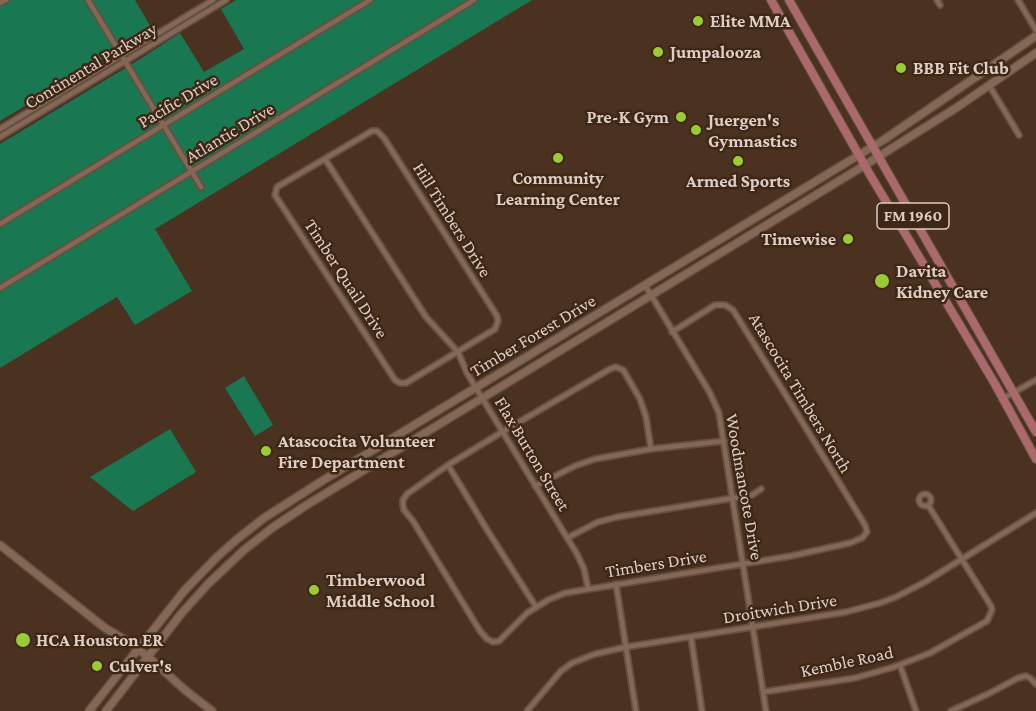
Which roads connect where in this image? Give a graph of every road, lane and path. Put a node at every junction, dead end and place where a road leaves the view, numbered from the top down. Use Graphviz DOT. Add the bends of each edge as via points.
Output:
graph roads {
  1 [pos="6,0"];
  2 [pos="88,0"];
  3 [pos="213,0"];
  4 [pos="226,0"];
  5 [pos="370,0"];
  6 [pos="474,0"];
  7 [pos="771,0"];
  8 [pos="789,0"];
  9 [pos="1018,0"];
  10 [pos="0,3"];
  11 [pos="1036,30"];
  12 [pos="1036,36"];
  13 [pos="1036,52"];
  14 [pos="122,55"];
  15 [pos="126,61"];
  16 [pos="988,85"];
  17 [pos="949,96"];
  18 [pos="956,108"];
  19 [pos="163,126"];
  20 [pos="0,129"];
  21 [pos="1019,135"];
  22 [pos="0,137"];
  23 [pos="873,147"];
  24 [pos="859,155"];
  25 [pos="879,157"];
  26 [pos="325,159"];
  27 [pos="865,165"];
  28 [pos="192,172"];
  29 [pos="201,187"];
  30 [pos="779,203"];
  31 [pos="786,214"];
  32 [pos="0,224"];
  33 [pos="735,230"];
  34 [pos="742,241"];
  35 [pos="645,285"];
  36 [pos="0,288"];
  37 [pos="652,296"];
  38 [pos="672,332"];
  39 [pos="556,339"];
  40 [pos="563,350"];
  41 [pos="458,352"];
  42 [pos="1036,380"];
  43 [pos="476,388"];
  44 [pos="1013,393"];
  45 [pos="482,399"];
  46 [pos="1002,399"];
  47 [pos="502,432"];
  48 [pos="1036,432"];
  49 [pos="724,441"];
  50 [pos="651,449"];
  51 [pos="1036,459"];
  52 [pos="448,465"];
  53 [pos="535,486"];
  54 [pos="761,489"];
  55 [pos="733,499"];
  56 [pos="928,505"];
  57 [pos="1036,513"];
  58 [pos="567,538"];
  59 [pos="848,543"];
  60 [pos="0,545"];
  61 [pos="961,559"];
  62 [pos="744,563"];
  63 [pos="616,584"];
  64 [pos="588,588"];
  65 [pos="536,607"];
  66 [pos="754,627"];
  67 [pos="691,637"];
  68 [pos="626,647"];
  69 [pos="138,649"];
  70 [pos="148,657"];
  71 [pos="900,665"];
  72 [pos="1036,684"];
  73 [pos="763,692"];
  74 [pos="89,711"];
  75 [pos="106,711"];
  76 [pos="212,711"];
  77 [pos="527,711"];
  78 [pos="636,711"];
  79 [pos="702,711"];
  80 [pos="766,711"];
  81 [pos="916,711"];
  82 [pos="951,711"];
  1 -- 10 [label="street"];
  2 -- 14 [label="street"];
  3 -- 14 [label="street, Continental Parkway"];
  4 -- 15 [label="street, Continental Parkway"];
  5 -- 19 [label="street, Pacific Drive"];
  6 -- 28 [label="street, Atlantic Drive"];
  7 -- 24 [label="main road, FM 1960 / FM 1960"];
  8 -- 23 [label="main road, FM 1960 / FM 1960"];
  9 -- 11 [label="street"];
  12 -- 17 [label="main road, Timber Forest Drive"];
  13 -- 16 [label="main road, Timber Forest Drive"];
  14 -- 15 [label="street"];
  14 -- 20 [label="street, Continental Parkway"];
  15 -- 19 [label="street"];
  15 -- 22 [label="street, Continental Parkway"];
  16 -- 18 [label="main road, Timber Forest Drive"];
  16 -- 21 [label="street"];
  17 -- 18 [label="main road"];
  17 -- 23 [label="main road, Timber Forest Drive"];
  18 -- 25 [label="main road, Timber Forest Drive"];
  19 -- 28 [label="street"];
  19 -- 32 [label="street, Pacific Drive"];
  23 -- 24 [label="main road, Timber Forest Drive"];
  23 -- 25 [label="main road, FM 1960 / FM 1960"];
  24 -- 27 [label="main road, FM 1960 / FM 1960"];
  24 -- 30 [label="main road, Timber Forest Drive"];
  25 -- 27 [label="main road, Timber Forest Drive"];
  25 -- 44 [label="main road, FM 1960 / FM 1960"];
  26 -- 41 [label="street, Flax Burton Street" via="426,317"];
  26 -- 41 [label="street, Hill Timbers Drive" via="372,131 384,138 497,316 495,329"];
  26 -- 41 [label="street, Timber Quail Drive" via="278,187 275,195 395,380 406,383"];
  27 -- 31 [label="main road, Timber Forest Drive"];
  27 -- 46 [label="main road, FM 1960 / FM 1960"];
  28 -- 29 [label="street"];
  28 -- 36 [label="street, Atlantic Drive"];
  30 -- 31 [label="main road"];
  30 -- 33 [label="main road, Timber Forest Drive"];
  31 -- 34 [label="main road, Timber Forest Drive"];
  33 -- 34 [label="main road"];
  33 -- 35 [label="main road, Timber Forest Drive"];
  34 -- 37 [label="main road, Timber Forest Drive"];
  35 -- 37 [label="street, Woodmancote Drive"];
  35 -- 39 [label="main road, Timber Forest Drive"];
  37 -- 38 [label="street, Woodmancote Drive"];
  37 -- 40 [label="main road, Timber Forest Drive"];
  38 -- 49 [label="street, Woodmancote Drive" via="716,403"];
  38 -- 59 [label="street, Atascocita Timbers North" via="715,305 733,310 865,525 867,532 862,538"];
  39 -- 40 [label="main road"];
  39 -- 43 [label="main road, Timber Forest Drive"];
  40 -- 45 [label="main road, Timber Forest Drive"];
  41 -- 43 [label="street, Flax Burton Street"];
  42 -- 44 [label="street"];
  43 -- 45 [label="street, Flax Burton Street"];
  43 -- 69 [label="main road, Timber Forest Drive" via="264,518 201,573"];
  44 -- 46 [label="street"];
  44 -- 48 [label="main road, FM 1960 / FM 1960"];
  45 -- 47 [label="street, Flax Burton Street"];
  45 -- 70 [label="main road, Timber Forest Drive" via="298,511 244,549 201,591"];
  46 -- 51 [label="main road, FM 1960 / FM 1960"];
  47 -- 50 [label="street" via="616,368 626,373 644,408"];
  47 -- 52 [label="street"];
  47 -- 53 [label="street, Flax Burton Street"];
  49 -- 50 [label="street"];
  49 -- 55 [label="street, Woodmancote Drive"];
  50 -- 53 [label="street" via="595,459"];
  52 -- 65 [label="street"];
  52 -- 65 [label="street, Timbers Drive" via="407,494 404,510 486,638 499,641"];
  53 -- 58 [label="street, Flax Burton Street"];
  54 -- 55 [label="street"];
  55 -- 58 [label="street" via="617,517"];
  55 -- 62 [label="street, Woodmancote Drive"];
  56 -- 61 [label="street"];
  57 -- 61 [label="street, Droitwich Drive"];
  58 -- 64 [label="street, Flax Burton Street" via="583,565"];
  59 -- 62 [label="street, Timbers Drive"];
  60 -- 69 [label="main road" via="105,628"];
  61 -- 66 [label="street, Droitwich Drive" via="880,603"];
  61 -- 71 [label="street, Kemble Road" via="992,610 987,621"];
  62 -- 63 [label="street, Timbers Drive"];
  62 -- 66 [label="street, Woodmancote Drive"];
  63 -- 64 [label="street, Timbers Drive"];
  63 -- 68 [label="street"];
  64 -- 65 [label="street, Timbers Drive" via="566,592"];
  66 -- 67 [label="street, Droitwich Drive"];
  66 -- 73 [label="street, Woodmancote Drive"];
  67 -- 68 [label="street, Droitwich Drive"];
  67 -- 79 [label="street"];
  68 -- 77 [label="street, Droitwich Drive" via="572,663"];
  68 -- 78 [label="street"];
  69 -- 70 [label="main road"];
  69 -- 74 [label="main road, Timber Forest Drive"];
  70 -- 75 [label="main road, Timber Forest Drive"];
  70 -- 76 [label="main road"];
  71 -- 73 [label="street, Kemble Road" via="855,678"];
  71 -- 81 [label="street"];
  72 -- 82 [label="street" via="1026,676 1018,678"];
  73 -- 80 [label="street, Woodmancote Drive"];
}
